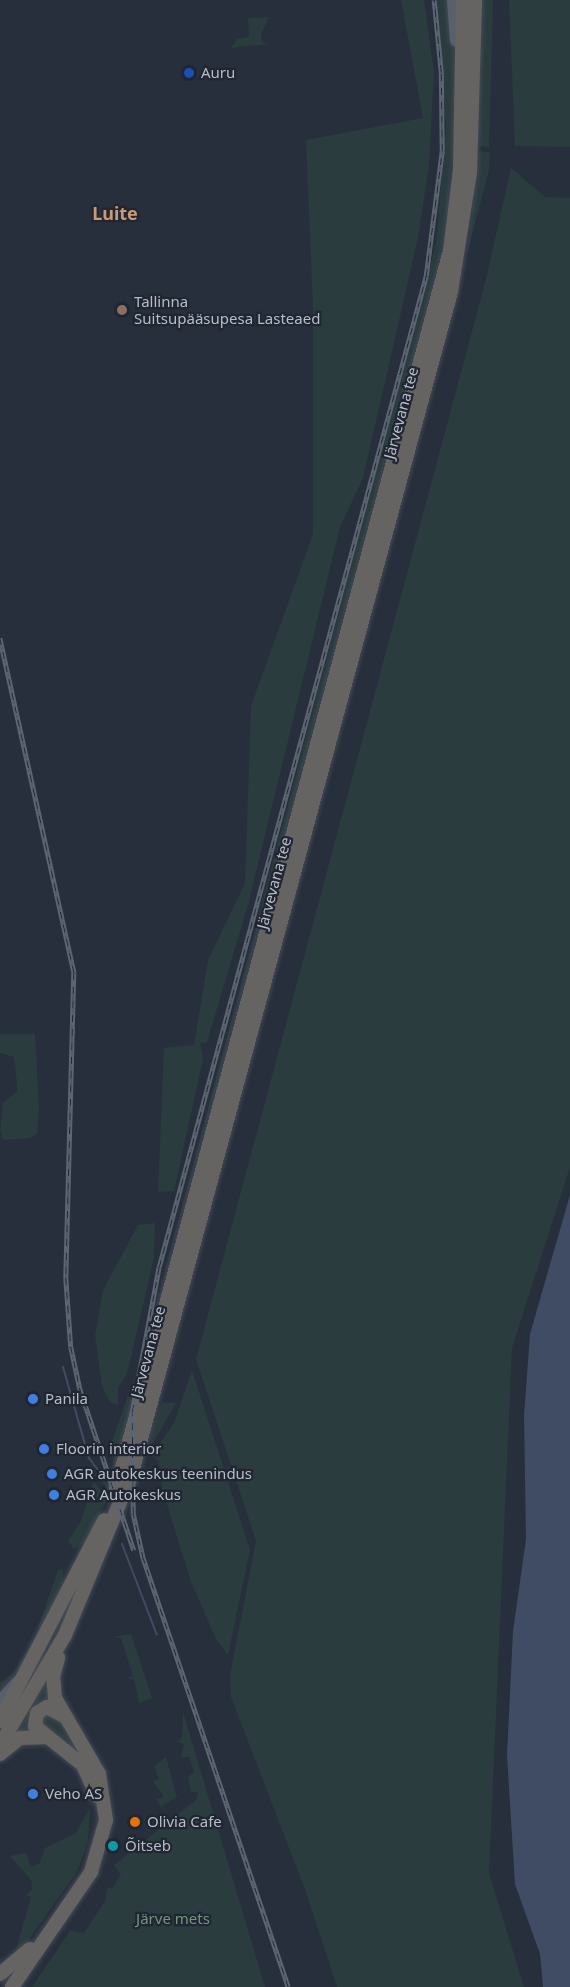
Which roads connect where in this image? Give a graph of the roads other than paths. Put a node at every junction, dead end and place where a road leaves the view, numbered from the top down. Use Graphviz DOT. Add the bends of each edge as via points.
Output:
graph roads {
  1 [pos="454,0"];
  2 [pos="463,0"];
  3 [pos="475,0"];
  4 [pos="460,118"];
  5 [pos="65,1635"];
  6 [pos="30,1670"];
  7 [pos="0,1703"];
  8 [pos="62,1715"];
  9 [pos="0,1720"];
  10 [pos="48,1737"];
  11 [pos="0,1745"];
  12 [pos="0,1754"];
  13 [pos="0,1974"];
  14 [pos="12,1987"];
  1 -- 4 [label="main road, Järvevana tee"];
  2 -- 4 [label="highway, Järvevana tee"];
  3 -- 5 [label="highway, Järvevana tee" via="470,172 451,292 131,1476"];
  4 -- 6 [label="highway, Järvevana tee" via="458,188 448,260 130,1443 108,1513"];
  5 -- 8 [label="highway" via="53,1677"];
  5 -- 11 [label="highway, Järvevana tee"];
  6 -- 7 [label="main road"];
  6 -- 9 [label="highway, Järvevana tee"];
  8 -- 10 [label="highway" via="47,1707 37,1713 35,1726"];
  8 -- 14 [label="highway" via="104,1789 102,1842 80,1891"];
  10 -- 12 [label="highway" via="20,1738"];
  10 -- 13 [label="highway" via="70,1751 91,1780 97,1795 96,1834 91,1854 64,1901 24,1957"];
}
